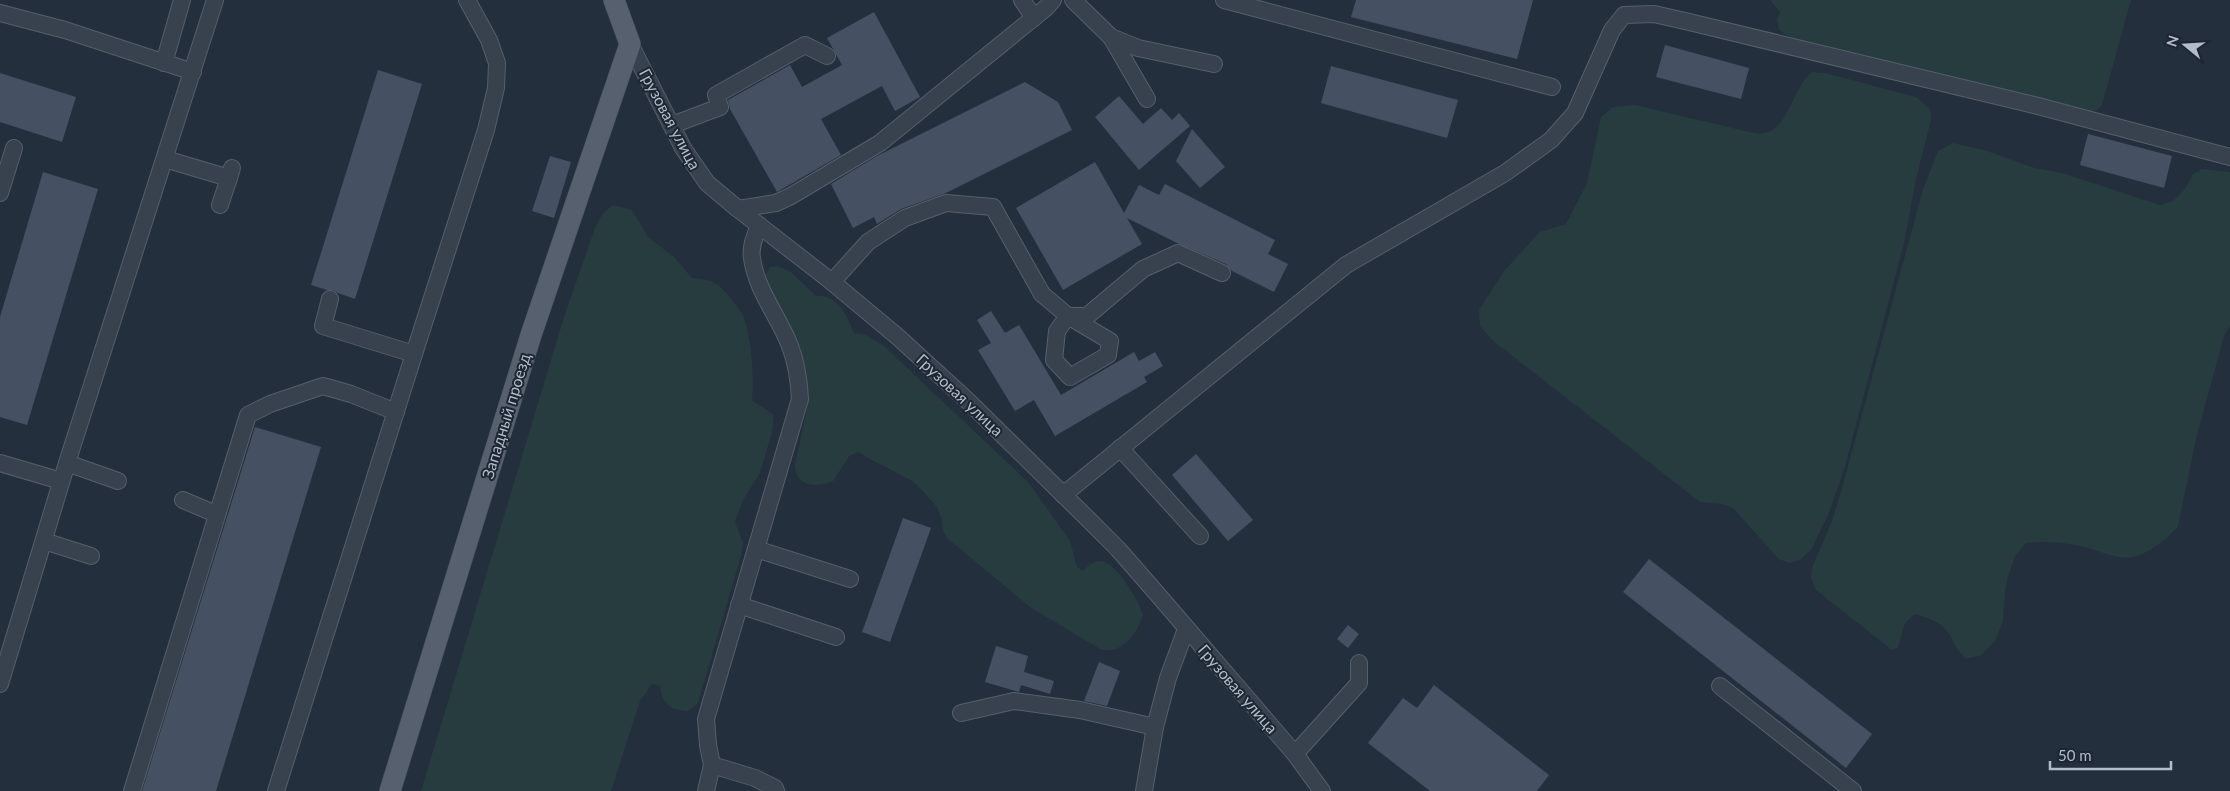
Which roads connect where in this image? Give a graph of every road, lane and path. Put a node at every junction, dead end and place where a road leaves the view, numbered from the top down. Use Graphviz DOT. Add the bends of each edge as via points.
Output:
graph roads {
  1 [pos="182,0"];
  2 [pos="215,0"];
  3 [pos="467,0"];
  4 [pos="614,0"];
  5 [pos="1022,0"];
  6 [pos="1072,0"];
  7 [pos="1224,0"];
  8 [pos="1050,4"];
  9 [pos="0,13"];
  10 [pos="1034,18"];
  11 [pos="1111,37"];
  12 [pos="630,44"];
  13 [pos="827,56"];
  14 [pos="164,62"];
  15 [pos="1214,64"];
  16 [pos="192,72"];
  17 [pos="1552,87"];
  18 [pos="1147,99"];
  19 [pos="672,126"];
  20 [pos="14,148"];
  21 [pos="2230,158"];
  22 [pos="165,159"];
  23 [pos="0,192"];
  24 [pos="220,205"];
  25 [pos="738,209"];
  26 [pos="759,225"];
  27 [pos="1222,273"];
  28 [pos="832,282"];
  29 [pos="330,299"];
  30 [pos="414,354"];
  31 [pos="396,412"];
  32 [pos="1120,448"];
  33 [pos="0,463"];
  34 [pos="67,463"];
  35 [pos="118,480"];
  36 [pos="62,481"];
  37 [pos="1063,495"];
  38 [pos="183,500"];
  39 [pos="216,514"];
  40 [pos="1200,536"];
  41 [pos="44,541"];
  42 [pos="756,549"];
  43 [pos="91,556"];
  44 [pos="850,579"];
  45 [pos="739,606"];
  46 [pos="1186,629"];
  47 [pos="836,637"];
  48 [pos="1358,663"];
  49 [pos="0,684"];
  50 [pos="1720,686"];
  51 [pos="961,713"];
  52 [pos="1155,727"];
  53 [pos="1295,754"];
  54 [pos="712,765"];
  55 [pos="1313,787"];
  56 [pos="132,791"];
  57 [pos="276,791"];
  58 [pos="390,791"];
  59 [pos="706,791"];
  60 [pos="776,791"];
  61 [pos="1144,791"];
  62 [pos="1853,791"];
  1 -- 14 [label="street"];
  2 -- 16 [label="street"];
  3 -- 30 [label="street" via="497,63 496,88 486,130"];
  4 -- 12 [label="main road, Грузовая улица"];
  5 -- 10 [label="street"];
  6 -- 8 [label="street"];
  6 -- 11 [label="street"];
  7 -- 17 [label="street"];
  8 -- 10 [label="street"];
  9 -- 14 [label="street"];
  10 -- 25 [label="street" via="880,143 776,203"];
  11 -- 15 [label="street" via="1138,48"];
  11 -- 18 [label="street"];
  12 -- 19 [label="street, Грузовая улица"];
  12 -- 58 [label="main road, Западный проезд" via="531,335"];
  13 -- 19 [label="street" via="805,45 716,95 720,107"];
  14 -- 16 [label="street"];
  16 -- 22 [label="street"];
  19 -- 25 [label="street, Грузовая улица" via="698,172"];
  20 -- 23 [label="street"];
  21 -- 32 [label="street" via="2038,106 1685,21 1654,14 1624,15 1612,30 1575,113 1551,140 1505,173 1346,264"];
  22 -- 24 [label="street" via="230,173"];
  22 -- 34 [label="street"];
  25 -- 26 [label="street, Грузовая улица"];
  26 -- 28 [label="street, Грузовая улица"];
  26 -- 42 [label="street" via="751,258 790,347 799,373 800,399"];
  27 -- 28 [label="street" via="1178,253 1143,269 1087,316 1068,316 1042,294 993,207 946,203 905,218 868,242"];
  28 -- 37 [label="street, Грузовая улица" via="970,402"];
  29 -- 30 [label="street" via="323,326"];
  30 -- 31 [label="street"];
  31 -- 39 [label="street" via="323,386 248,415"];
  31 -- 57 [label="street"];
  32 -- 37 [label="street"];
  32 -- 40 [label="street"];
  33 -- 36 [label="street"];
  34 -- 35 [label="street"];
  34 -- 36 [label="street"];
  36 -- 41 [label="street"];
  37 -- 46 [label="street, Грузовая улица" via="1118,549"];
  38 -- 39 [label="street"];
  39 -- 56 [label="street"];
  41 -- 43 [label="street"];
  41 -- 49 [label="street"];
  42 -- 44 [label="street"];
  42 -- 45 [label="street"];
  45 -- 47 [label="street"];
  45 -- 54 [label="street" via="706,719"];
  46 -- 52 [label="street"];
  46 -- 53 [label="street, Грузовая улица"];
  48 -- 53 [label="street" via="1360,684"];
  50 -- 62 [label="street"];
  51 -- 52 [label="street" via="1014,701 1080,710"];
  52 -- 61 [label="street"];
  53 -- 55 [label="street, Грузовая улица"];
  54 -- 59 [label="street"];
  54 -- 60 [label="street" via="755,778"];
}
